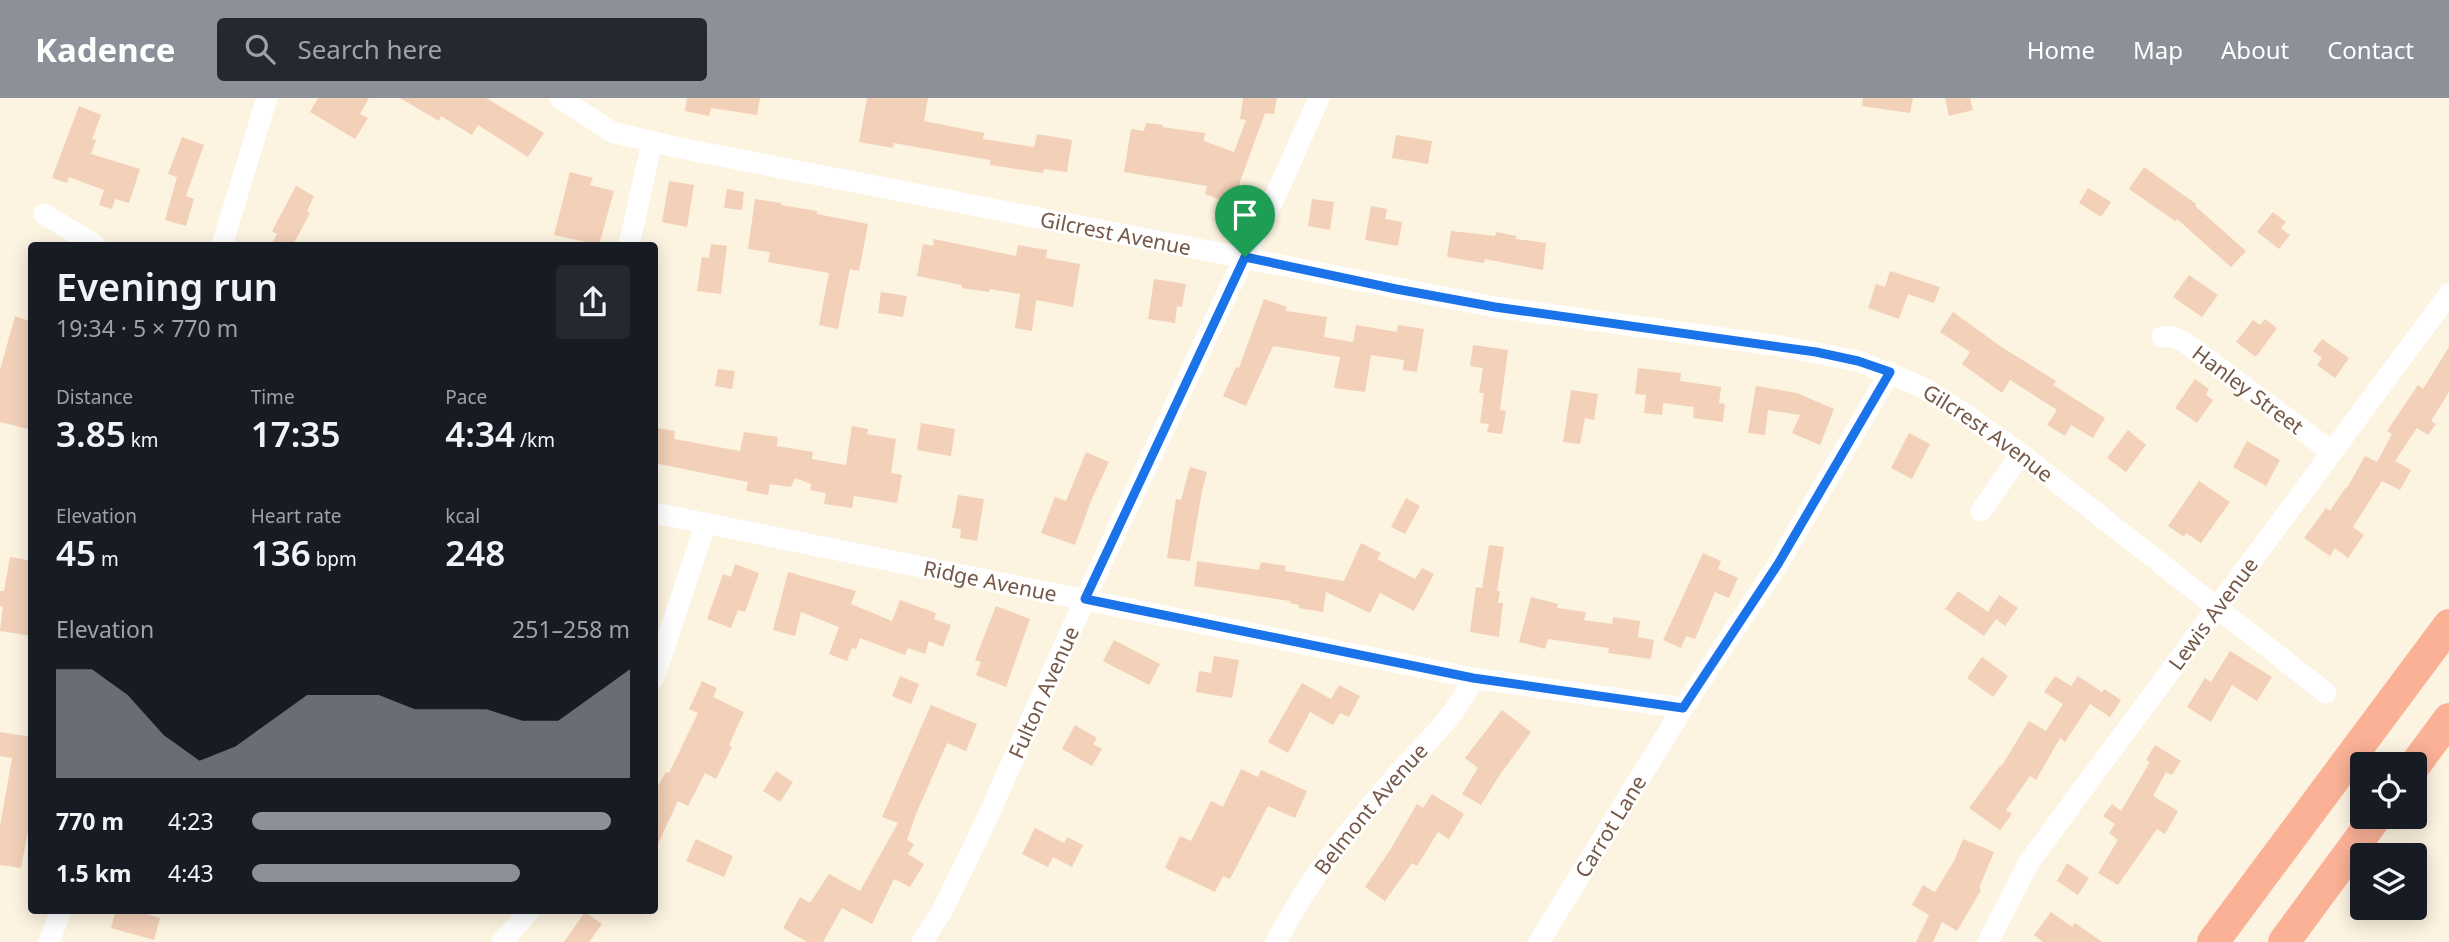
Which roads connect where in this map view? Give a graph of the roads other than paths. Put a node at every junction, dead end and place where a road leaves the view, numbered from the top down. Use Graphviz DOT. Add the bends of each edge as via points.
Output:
graph roads {
  1 [pos="267,98"];
  2 [pos="560,98"];
  3 [pos="1319,98"];
  4 [pos="652,142"];
  5 [pos="44,214"];
  6 [pos="89,242"];
  7 [pos="223,242"];
  8 [pos="630,242"];
  9 [pos="1245,257"];
  10 [pos="2449,294"];
  11 [pos="2162,337"];
  12 [pos="1890,372"];
  13 [pos="2332,452"];
  14 [pos="2021,454"];
  15 [pos="1981,511"];
  16 [pos="658,514"];
  17 [pos="706,523"];
  18 [pos="1085,599"];
  19 [pos="2217,608"];
  20 [pos="2449,625"];
  21 [pos="658,666"];
  22 [pos="1473,678"];
  23 [pos="2326,693"];
  24 [pos="1683,708"];
  25 [pos="2449,719"];
  26 [pos="2425,752"];
  27 [pos="2367,829"];
  28 [pos="60,914"];
  29 [pos="526,914"];
  30 [pos="49,942"];
  31 [pos="502,942"];
  32 [pos="922,942"];
  33 [pos="1276,942"];
  34 [pos="1539,942"];
  35 [pos="1988,942"];
  36 [pos="2213,942"];
  37 [pos="2284,942"];
  1 -- 7 [label="street"];
  2 -- 4 [label="street, Gilcrest Avenue" via="612,132"];
  3 -- 9 [label="street, Fulton Avenue"];
  4 -- 8 [label="street"];
  4 -- 9 [label="street, Gilcrest Avenue"];
  5 -- 6 [label="street"];
  9 -- 12 [label="street, Gilcrest Avenue" via="1495,307 1816,352"];
  9 -- 18 [label="street, Fulton Avenue"];
  10 -- 13 [label="street, Lewis Avenue"];
  11 -- 13 [label="street, Hanley Street" via="2186,343"];
  12 -- 14 [label="street, Gilcrest Avenue" via="1962,412"];
  12 -- 24 [label="street" via="1778,564"];
  13 -- 19 [label="street, Lewis Avenue"];
  14 -- 15 [label="street"];
  14 -- 19 [label="street, Gilcrest Avenue"];
  16 -- 17 [label="street, Ridge Avenue"];
  17 -- 18 [label="street, Ridge Avenue"];
  17 -- 21 [label="street"];
  18 -- 22 [label="street, Ridge Avenue"];
  18 -- 32 [label="street, Fulton Avenue" via="964,867"];
  19 -- 23 [label="street, Gilcrest Avenue"];
  19 -- 35 [label="street, Lewis Avenue" via="2029,862"];
  20 -- 36 [label="highway"];
  22 -- 24 [label="street, Ridge Avenue"];
  22 -- 33 [label="street, Belmont Avenue" via="1443,725 1335,849"];
  24 -- 34 [label="street, Carrot Lane"];
  25 -- 26 [label="highway"];
  27 -- 37 [label="highway"];
  28 -- 30 [label="street"];
  29 -- 31 [label="street"];
}
